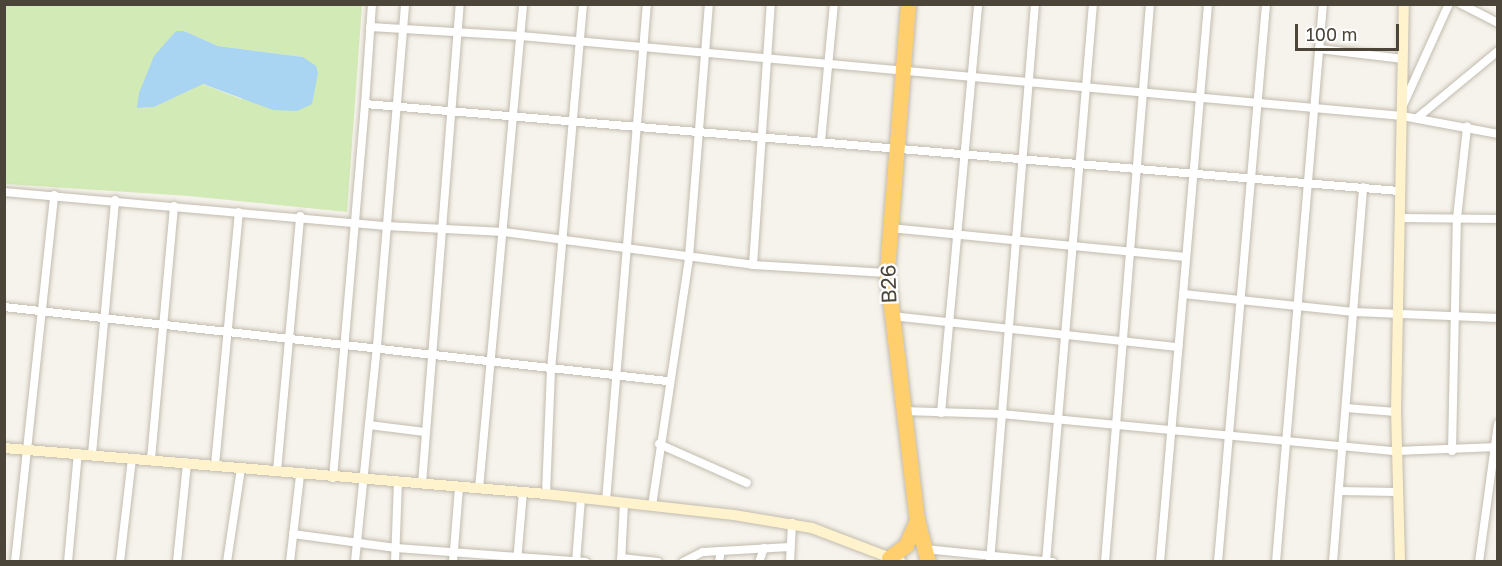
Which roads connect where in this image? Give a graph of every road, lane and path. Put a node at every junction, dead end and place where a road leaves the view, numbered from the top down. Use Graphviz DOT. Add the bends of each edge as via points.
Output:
graph roads {
  1 [pos="372,4"];
  2 [pos="405,4"];
  3 [pos="460,4"];
  4 [pos="523,4"];
  5 [pos="583,4"];
  6 [pos="646,4"];
  7 [pos="709,4"];
  8 [pos="771,4"];
  9 [pos="834,4"];
  10 [pos="908,4"];
  11 [pos="978,4"];
  12 [pos="1035,4"];
  13 [pos="1093,4"];
  14 [pos="1150,4"];
  15 [pos="1208,4"];
  16 [pos="1266,4"];
  17 [pos="1323,4"];
  18 [pos="1404,4"];
  19 [pos="1449,4"];
  20 [pos="1461,4"];
  21 [pos="1497,23"];
  22 [pos="370,27"];
  23 [pos="403,29"];
  24 [pos="458,33"];
  25 [pos="521,36"];
  26 [pos="580,42"];
  27 [pos="643,47"];
  28 [pos="1319,49"];
  29 [pos="1497,51"];
  30 [pos="705,53"];
  31 [pos="767,59"];
  32 [pos="1403,59"];
  33 [pos="828,64"];
  34 [pos="902,71"];
  35 [pos="971,78"];
  36 [pos="1029,82"];
  37 [pos="1086,88"];
  38 [pos="1143,92"];
  39 [pos="1200,98"];
  40 [pos="1256,102"];
  41 [pos="364,104"];
  42 [pos="396,106"];
  43 [pos="1314,108"];
  44 [pos="454,111"];
  45 [pos="1402,111"];
  46 [pos="515,115"];
  47 [pos="1417,118"];
  48 [pos="573,121"];
  49 [pos="636,126"];
  50 [pos="1467,127"];
  51 [pos="699,132"];
  52 [pos="1497,132"];
  53 [pos="761,136"];
  54 [pos="821,141"];
  55 [pos="896,148"];
  56 [pos="964,153"];
  57 [pos="1022,158"];
  58 [pos="1079,163"];
  59 [pos="1138,167"];
  60 [pos="1194,173"];
  61 [pos="1250,178"];
  62 [pos="1307,182"];
  63 [pos="1363,187"];
  64 [pos="1399,191"];
  65 [pos="4,192"];
  66 [pos="54,195"];
  67 [pos="115,201"];
  68 [pos="174,206"];
  69 [pos="239,212"];
  70 [pos="300,216"];
  71 [pos="1399,218"];
  72 [pos="1457,218"];
  73 [pos="1497,219"];
  74 [pos="354,223"];
  75 [pos="386,226"];
  76 [pos="889,228"];
  77 [pos="441,229"];
  78 [pos="504,232"];
  79 [pos="956,236"];
  80 [pos="565,239"];
  81 [pos="1016,242"];
  82 [pos="1074,248"];
  83 [pos="628,249"];
  84 [pos="1131,254"];
  85 [pos="689,257"];
  86 [pos="1186,257"];
  87 [pos="753,265"];
  88 [pos="887,273"];
  89 [pos="1183,294"];
  90 [pos="1241,299"];
  91 [pos="1298,306"];
  92 [pos="4,307"];
  93 [pos="41,311"];
  94 [pos="1354,312"];
  95 [pos="1397,314"];
  96 [pos="889,315"];
  97 [pos="1456,317"];
  98 [pos="104,318"];
  99 [pos="1497,318"];
  100 [pos="948,323"];
  101 [pos="162,324"];
  102 [pos="228,329"];
  103 [pos="1008,329"];
  104 [pos="1065,335"];
  105 [pos="288,337"];
  106 [pos="1122,342"];
  107 [pos="345,343"];
  108 [pos="378,346"];
  109 [pos="1178,347"];
  110 [pos="430,355"];
  111 [pos="490,363"];
  112 [pos="551,370"];
  113 [pos="615,375"];
  114 [pos="667,381"];
  115 [pos="1346,408"];
  116 [pos="902,411"];
  117 [pos="1395,412"];
  118 [pos="941,413"];
  119 [pos="1001,414"];
  120 [pos="1056,419"];
  121 [pos="1497,424"];
  122 [pos="369,425"];
  123 [pos="1116,425"];
  124 [pos="1171,431"];
  125 [pos="425,432"];
  126 [pos="1229,437"];
  127 [pos="1284,441"];
  128 [pos="659,444"];
  129 [pos="1343,447"];
  130 [pos="1496,447"];
  131 [pos="4,448"];
  132 [pos="26,450"];
  133 [pos="1396,451"];
  134 [pos="1452,451"];
  135 [pos="78,453"];
  136 [pos="92,454"];
  137 [pos="132,458"];
  138 [pos="151,459"];
  139 [pos="187,463"];
  140 [pos="215,465"];
  141 [pos="241,468"];
  142 [pos="277,471"];
  143 [pos="300,474"];
  144 [pos="333,478"];
  145 [pos="360,480"];
  146 [pos="398,482"];
  147 [pos="747,483"];
  148 [pos="422,484"];
  149 [pos="459,487"];
  150 [pos="479,489"];
  151 [pos="1493,489"];
  152 [pos="1339,491"];
  153 [pos="523,492"];
  154 [pos="1398,492"];
  155 [pos="546,494"];
  156 [pos="581,498"];
  157 [pos="606,501"];
  158 [pos="624,503"];
  159 [pos="652,506"];
  160 [pos="917,520"];
  161 [pos="792,523"];
  162 [pos="293,534"];
  163 [pos="357,544"];
  164 [pos="790,547"];
  165 [pos="396,548"];
  166 [pos="764,548"];
  167 [pos="721,551"];
  168 [pos="926,555"];
  169 [pos="453,557"];
  170 [pos="517,559"];
  171 [pos="990,559"];
  172 [pos="621,560"];
  173 [pos="635,560"];
  174 [pos="895,560"];
  175 [pos="15,561"];
  176 [pos="68,561"];
  177 [pos="120,561"];
  178 [pos="177,561"];
  179 [pos="227,561"];
  180 [pos="290,561"];
  181 [pos="355,561"];
  182 [pos="395,561"];
  183 [pos="576,561"];
  184 [pos="585,561"];
  185 [pos="658,561"];
  186 [pos="683,561"];
  187 [pos="719,561"];
  188 [pos="759,561"];
  189 [pos="790,561"];
  190 [pos="1046,561"];
  191 [pos="1052,561"];
  192 [pos="1105,561"];
  193 [pos="1160,561"];
  194 [pos="1218,561"];
  195 [pos="1276,561"];
  196 [pos="1333,561"];
  197 [pos="1400,561"];
  198 [pos="1479,561"];
  1 -- 22 [label="street"];
  2 -- 23 [label="street"];
  3 -- 24 [label="street"];
  4 -- 25 [label="street"];
  5 -- 26 [label="street"];
  6 -- 27 [label="street"];
  7 -- 30 [label="street"];
  8 -- 31 [label="street"];
  9 -- 33 [label="street"];
  10 -- 34 [label="highway, B26"];
  11 -- 35 [label="street"];
  12 -- 36 [label="street"];
  13 -- 37 [label="street"];
  14 -- 38 [label="street"];
  15 -- 39 [label="street"];
  16 -- 40 [label="street"];
  17 -- 28 [label="street"];
  18 -- 32 [label="street"];
  19 -- 45 [label="street"];
  20 -- 21 [label="street"];
  22 -- 23 [label="street"];
  22 -- 41 [label="street"];
  23 -- 24 [label="street"];
  23 -- 42 [label="street"];
  24 -- 25 [label="street"];
  24 -- 44 [label="street"];
  25 -- 26 [label="street"];
  25 -- 46 [label="street"];
  26 -- 27 [label="street"];
  26 -- 48 [label="street"];
  27 -- 30 [label="street"];
  27 -- 49 [label="street"];
  28 -- 32 [label="street"];
  28 -- 43 [label="street"];
  29 -- 47 [label="street"];
  30 -- 31 [label="street"];
  30 -- 51 [label="street"];
  31 -- 33 [label="street"];
  31 -- 53 [label="street"];
  32 -- 45 [label="street"];
  33 -- 34 [label="street"];
  33 -- 54 [label="street"];
  34 -- 35 [label="street"];
  34 -- 55 [label="highway, B26"];
  35 -- 36 [label="street"];
  35 -- 56 [label="street"];
  36 -- 37 [label="street"];
  36 -- 57 [label="street"];
  37 -- 38 [label="street"];
  37 -- 58 [label="street"];
  38 -- 39 [label="street"];
  38 -- 59 [label="street"];
  39 -- 40 [label="street"];
  39 -- 60 [label="street"];
  40 -- 43 [label="street"];
  40 -- 61 [label="street"];
  41 -- 42 [label="street"];
  41 -- 74 [label="street"];
  42 -- 44 [label="street"];
  42 -- 75 [label="street"];
  43 -- 45 [label="street"];
  43 -- 62 [label="street"];
  44 -- 46 [label="street"];
  44 -- 77 [label="street"];
  45 -- 47 [label="street"];
  45 -- 64 [label="street"];
  46 -- 48 [label="street"];
  46 -- 78 [label="street"];
  47 -- 50 [label="street"];
  48 -- 49 [label="street"];
  48 -- 80 [label="street"];
  49 -- 51 [label="street"];
  49 -- 83 [label="street"];
  50 -- 52 [label="street"];
  50 -- 72 [label="street"];
  51 -- 53 [label="street"];
  51 -- 85 [label="street"];
  53 -- 54 [label="street"];
  53 -- 87 [label="street"];
  54 -- 55 [label="street"];
  55 -- 56 [label="street"];
  55 -- 76 [label="highway, B26"];
  56 -- 57 [label="street"];
  56 -- 79 [label="street"];
  57 -- 58 [label="street"];
  57 -- 81 [label="street"];
  58 -- 59 [label="street"];
  58 -- 82 [label="street"];
  59 -- 60 [label="street"];
  59 -- 84 [label="street"];
  60 -- 61 [label="street"];
  60 -- 86 [label="street"];
  61 -- 62 [label="street"];
  61 -- 90 [label="street"];
  62 -- 63 [label="street"];
  62 -- 91 [label="street"];
  63 -- 64 [label="street"];
  63 -- 94 [label="street"];
  64 -- 71 [label="street"];
  65 -- 66 [label="street"];
  66 -- 67 [label="street"];
  66 -- 93 [label="street"];
  67 -- 68 [label="street"];
  67 -- 98 [label="street"];
  68 -- 69 [label="street"];
  68 -- 101 [label="street"];
  69 -- 70 [label="street"];
  69 -- 102 [label="street"];
  70 -- 74 [label="street"];
  70 -- 105 [label="street"];
  71 -- 72 [label="street"];
  71 -- 95 [label="street"];
  72 -- 73 [label="street"];
  72 -- 97 [label="street"];
  74 -- 75 [label="street"];
  74 -- 107 [label="street"];
  75 -- 77 [label="street"];
  75 -- 108 [label="street"];
  76 -- 79 [label="street"];
  76 -- 88 [label="highway, B26"];
  77 -- 78 [label="street"];
  77 -- 110 [label="street"];
  78 -- 80 [label="street"];
  78 -- 111 [label="street"];
  79 -- 81 [label="street"];
  79 -- 100 [label="street"];
  80 -- 83 [label="street"];
  80 -- 112 [label="street"];
  81 -- 82 [label="street"];
  81 -- 103 [label="street"];
  82 -- 84 [label="street"];
  82 -- 104 [label="street"];
  83 -- 85 [label="street"];
  83 -- 113 [label="street"];
  84 -- 86 [label="street"];
  84 -- 106 [label="street"];
  85 -- 87 [label="street"];
  85 -- 114 [label="street"];
  86 -- 89 [label="street"];
  87 -- 88 [label="street"];
  88 -- 96 [label="highway, B26"];
  89 -- 90 [label="street"];
  89 -- 109 [label="street"];
  90 -- 91 [label="street"];
  90 -- 126 [label="street"];
  91 -- 94 [label="street"];
  91 -- 127 [label="street"];
  92 -- 93 [label="street"];
  93 -- 98 [label="street"];
  93 -- 132 [label="street"];
  94 -- 95 [label="street"];
  94 -- 115 [label="street"];
  95 -- 97 [label="street"];
  95 -- 117 [label="street"];
  96 -- 100 [label="street"];
  96 -- 116 [label="highway, B26"];
  97 -- 99 [label="street"];
  97 -- 134 [label="street"];
  98 -- 101 [label="street"];
  98 -- 136 [label="street"];
  100 -- 103 [label="street"];
  100 -- 118 [label="street"];
  101 -- 102 [label="street"];
  101 -- 138 [label="street"];
  102 -- 105 [label="street"];
  102 -- 140 [label="street"];
  103 -- 104 [label="street"];
  103 -- 119 [label="street"];
  104 -- 106 [label="street"];
  104 -- 120 [label="street"];
  105 -- 107 [label="street"];
  105 -- 142 [label="street"];
  106 -- 109 [label="street"];
  106 -- 123 [label="street"];
  107 -- 108 [label="street"];
  107 -- 144 [label="street"];
  108 -- 110 [label="street"];
  108 -- 122 [label="street"];
  109 -- 124 [label="street"];
  110 -- 111 [label="street"];
  110 -- 125 [label="street"];
  111 -- 112 [label="street"];
  111 -- 150 [label="street"];
  112 -- 113 [label="street"];
  112 -- 155 [label="street"];
  113 -- 114 [label="street"];
  113 -- 157 [label="street"];
  114 -- 128 [label="street"];
  115 -- 117 [label="street"];
  115 -- 129 [label="street"];
  116 -- 118 [label="street"];
  116 -- 160 [label="highway, B26"];
  117 -- 133 [label="street"];
  118 -- 119 [label="street"];
  119 -- 120 [label="street"];
  119 -- 171 [label="street"];
  120 -- 123 [label="street"];
  120 -- 190 [label="street"];
  121 -- 130 [label="street"];
  122 -- 125 [label="street"];
  122 -- 145 [label="street"];
  123 -- 124 [label="street"];
  123 -- 192 [label="street"];
  124 -- 126 [label="street"];
  124 -- 193 [label="street"];
  125 -- 148 [label="street"];
  126 -- 127 [label="street"];
  126 -- 194 [label="street"];
  127 -- 129 [label="street"];
  127 -- 195 [label="street"];
  128 -- 147 [label="street"];
  128 -- 159 [label="street"];
  129 -- 133 [label="street"];
  129 -- 152 [label="street"];
  130 -- 134 [label="street"];
  130 -- 151 [label="street"];
  131 -- 132 [label="street"];
  132 -- 135 [label="street"];
  132 -- 175 [label="street"];
  133 -- 134 [label="street"];
  133 -- 154 [label="street"];
  135 -- 136 [label="street"];
  135 -- 176 [label="street"];
  136 -- 137 [label="street"];
  137 -- 138 [label="street"];
  137 -- 177 [label="street"];
  138 -- 139 [label="street"];
  139 -- 140 [label="street"];
  139 -- 178 [label="street"];
  140 -- 141 [label="street"];
  141 -- 142 [label="street"];
  141 -- 179 [label="street"];
  142 -- 143 [label="street"];
  143 -- 144 [label="street"];
  143 -- 162 [label="street"];
  144 -- 145 [label="street"];
  145 -- 146 [label="street"];
  145 -- 163 [label="street"];
  146 -- 148 [label="street"];
  146 -- 165 [label="street"];
  148 -- 149 [label="street"];
  149 -- 150 [label="street"];
  149 -- 169 [label="street"];
  150 -- 153 [label="street"];
  151 -- 198 [label="street"];
  152 -- 154 [label="street"];
  152 -- 196 [label="street"];
  153 -- 155 [label="street"];
  153 -- 170 [label="street"];
  154 -- 197 [label="street"];
  155 -- 156 [label="street"];
  156 -- 157 [label="street"];
  156 -- 183 [label="street"];
  157 -- 158 [label="street"];
  158 -- 159 [label="street"];
  158 -- 172 [label="street"];
  159 -- 161 [label="street"];
  160 -- 168 [label="highway, B26"];
  160 -- 174 [label="highway"];
  161 -- 164 [label="street"];
  161 -- 174 [label="street"];
  162 -- 163 [label="street"];
  162 -- 180 [label="street"];
  163 -- 165 [label="street"];
  163 -- 181 [label="street"];
  164 -- 166 [label="street"];
  164 -- 189 [label="street"];
  165 -- 169 [label="street"];
  165 -- 182 [label="street"];
  166 -- 167 [label="street"];
  166 -- 188 [label="street"];
  167 -- 186 [label="street" via="702,552"];
  167 -- 187 [label="street"];
  168 -- 171 [label="street"];
  169 -- 170 [label="street"];
  170 -- 183 [label="street"];
  171 -- 190 [label="street"];
  172 -- 173 [label="street"];
  173 -- 185 [label="street"];
  183 -- 184 [label="street"];
  190 -- 191 [label="street"];
}
